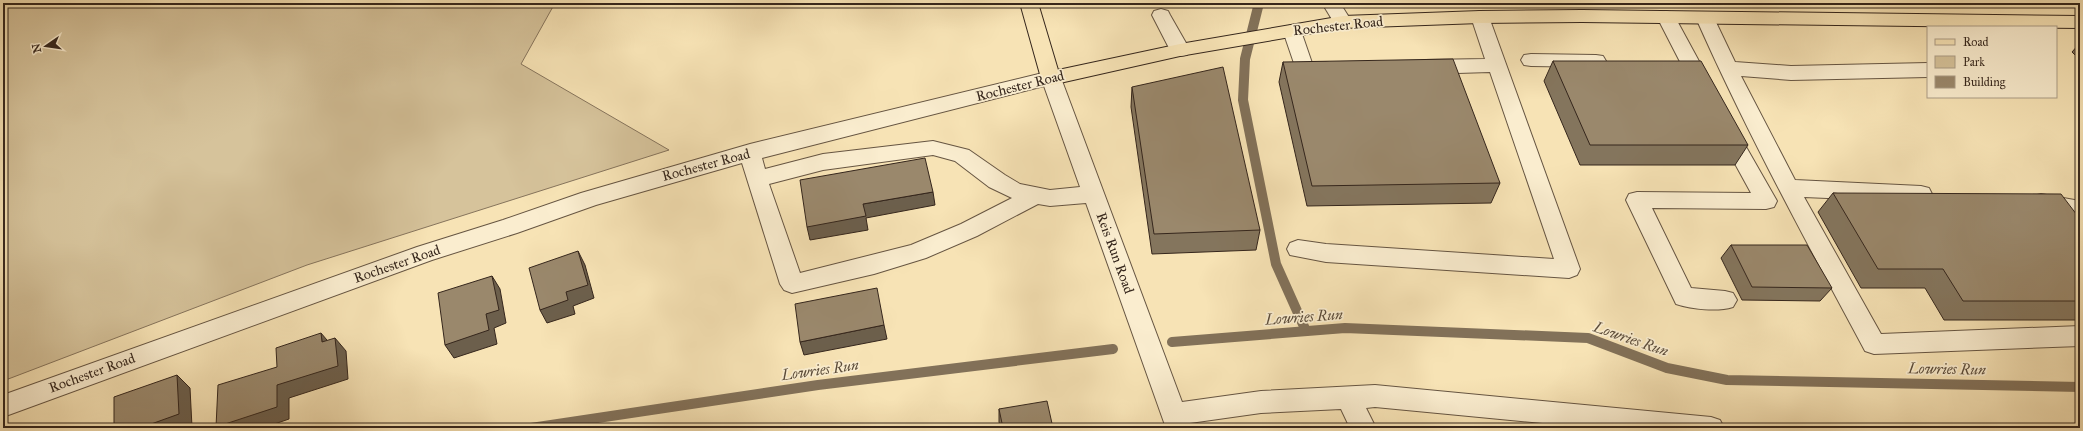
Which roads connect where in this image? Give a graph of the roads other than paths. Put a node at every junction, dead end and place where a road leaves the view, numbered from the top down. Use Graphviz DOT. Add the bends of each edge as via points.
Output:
graph roads {
  1 [pos="1030,3"];
  2 [pos="1332,3"];
  3 [pos="1161,14"];
  4 [pos="1480,17"];
  5 [pos="1666,17"];
  6 [pos="1705,18"];
  7 [pos="1343,22"];
  8 [pos="2080,22"];
  9 [pos="1937,24"];
  10 [pos="1292,30"];
  11 [pos="1180,50"];
  12 [pos="1531,60"];
  13 [pos="1610,61"];
  14 [pos="1666,62"];
  15 [pos="1690,62"];
  16 [pos="1497,65"];
  17 [pos="1405,67"];
  18 [pos="1727,68"];
  19 [pos="1343,69"];
  20 [pos="1927,70"];
  21 [pos="1051,78"];
  22 [pos="750,152"];
  23 [pos="757,179"];
  24 [pos="1789,188"];
  25 [pos="1094,194"];
  26 [pos="1937,195"];
  27 [pos="1034,196"];
  28 [pos="2023,199"];
  29 [pos="2080,209"];
  30 [pos="1298,250"];
  31 [pos="1725,300"];
  32 [pos="2080,336"];
  33 [pos="1349,400"];
  34 [pos="3,406"];
  35 [pos="1177,422"];
  36 [pos="1363,428"];
  37 [pos="1711,428"];
  1 -- 21 [label="main road"];
  2 -- 7 [label="street"];
  3 -- 11 [label="street"];
  4 -- 5 [label="main road, Rochester Road"];
  4 -- 7 [label="main road, Rochester Road"];
  4 -- 16 [label="street"];
  5 -- 6 [label="main road, Rochester Road"];
  5 -- 15 [label="street"];
  6 -- 9 [label="main road, Rochester Road"];
  6 -- 18 [label="street"];
  7 -- 10 [label="main road, Rochester Road"];
  8 -- 9 [label="main road, Rochester Road"];
  10 -- 11 [label="main road, Rochester Road"];
  10 -- 19 [label="street" via="1305,70"];
  11 -- 21 [label="main road, Rochester Road"];
  12 -- 13 [label="street"];
  14 -- 15 [label="street"];
  15 -- 31 [label="street" via="1766,201 1638,200 1684,297"];
  16 -- 17 [label="street"];
  16 -- 30 [label="street" via="1569,269"];
  18 -- 20 [label="street" via="1791,73"];
  18 -- 24 [label="street"];
  21 -- 22 [label="street, Rochester Road"];
  21 -- 25 [label="street, Reis Run Road"];
  22 -- 23 [label="street"];
  22 -- 34 [label="street, Rochester Road" via="589,199 425,253"];
  23 -- 27 [label="street" via="824,162 933,148 962,155 997,181 1015,191"];
  23 -- 27 [label="street" via="792,284 876,265 931,247 978,227"];
  24 -- 26 [label="street"];
  24 -- 32 [label="street" via="1874,344"];
  25 -- 27 [label="street" via="1050,198"];
  25 -- 35 [label="street, Reis Run Road"];
  28 -- 29 [label="street"];
  33 -- 35 [label="street" via="1291,400 1203,408"];
  33 -- 36 [label="street"];
  33 -- 37 [label="street" via="1375,396"];
}
